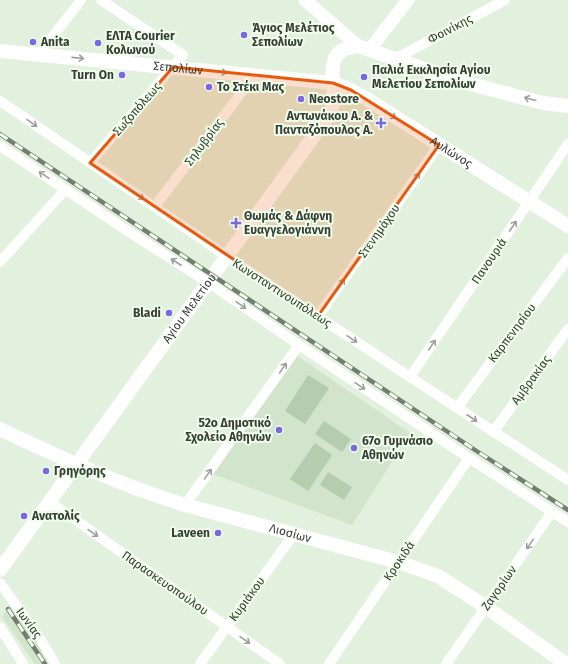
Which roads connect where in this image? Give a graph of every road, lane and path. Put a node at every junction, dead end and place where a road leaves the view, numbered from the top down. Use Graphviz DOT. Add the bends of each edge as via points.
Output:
graph roads {
  1 [pos="81,0"];
  2 [pos="101,0"];
  3 [pos="305,0"];
  4 [pos="408,0"];
  5 [pos="505,0"];
  6 [pos="364,48"];
  7 [pos="0,50"];
  8 [pos="39,54"];
  9 [pos="395,59"];
  10 [pos="173,67"];
  11 [pos="242,74"];
  12 [pos="333,83"];
  13 [pos="0,101"];
  14 [pos="568,106"];
  15 [pos="568,144"];
  16 [pos="439,145"];
  17 [pos="0,146"];
  18 [pos="90,163"];
  19 [pos="65,190"];
  20 [pos="529,202"];
  21 [pos="155,206"];
  22 [pos="568,226"];
  23 [pos="228,257"];
  24 [pos="568,258"];
  25 [pos="0,262"];
  26 [pos="209,283"];
  27 [pos="318,316"];
  28 [pos="568,329"];
  29 [pos="299,345"];
  30 [pos="410,377"];
  31 [pos="457,408"];
  32 [pos="0,428"];
  33 [pos="493,432"];
  34 [pos="469,458"];
  35 [pos="77,465"];
  36 [pos="568,480"];
  37 [pos="50,502"];
  38 [pos="185,505"];
  39 [pos="552,512"];
  40 [pos="568,522"];
  41 [pos="294,534"];
  42 [pos="398,562"];
  43 [pos="0,570"];
  44 [pos="0,583"];
  45 [pos="486,607"];
  46 [pos="0,626"];
  47 [pos="227,627"];
  48 [pos="566,663"];
  49 [pos="24,664"];
  50 [pos="55,664"];
  51 [pos="200,664"];
  52 [pos="280,664"];
  53 [pos="329,664"];
  54 [pos="446,664"];
  1 -- 8 [label="street"];
  2 -- 10 [label="street, Σωζοπόλεως" via="183,55"];
  3 -- 6 [label="street"];
  4 -- 6 [label="street"];
  5 -- 9 [label="street, Φοινίκης"];
  6 -- 9 [label="main road"];
  6 -- 12 [label="main road, Αγίου Μελετίου" via="345,49 335,59 332,67"];
  7 -- 8 [label="main road, Σεπολίων"];
  8 -- 10 [label="main road, Σεπολίων, one-way"];
  14 -- 9 [label="main road, one-way" via="543,103 471,84"];
  10 -- 11 [label="main road, Σεπολίων, one-way"];
  10 -- 18 [label="street, Σωζοπόλεως"];
  11 -- 12 [label="main road, Σεπολίων"];
  11 -- 21 [label="street, Σηλυβρίας" via="242,92"];
  12 -- 16 [label="main road, Αυλώνος, one-way" via="367,99"];
  12 -- 23 [label="main road, Αγίου Μελετίου" via="332,105 327,118"];
  13 -- 18 [label="street, Κωνσταντινουπόλεως, one-way"];
  15 -- 20 [label="street, Πανουριά"];
  16 -- 20 [label="main road, Αυλώνος"];
  27 -- 16 [label="street, Στενημάχου, one-way"];
  19 -- 17 [label="street, one-way"];
  18 -- 21 [label="street, Κωνσταντινουπόλεως, one-way"];
  19 -- 25 [label="street"];
  26 -- 19 [label="street, one-way"];
  20 -- 22 [label="main road, Αυλώνος"];
  30 -- 20 [label="street, Πανουριά, one-way"];
  21 -- 23 [label="street, Κωνσταντινουπόλεως"];
  23 -- 26 [label="main road, Αγίου Μελετίου"];
  23 -- 27 [label="street, Κωνσταντινουπόλεως"];
  24 -- 31 [label="street, Καρπενησίου"];
  26 -- 29 [label="street, one-way"];
  26 -- 35 [label="main road, Αγίου Μελετίου"];
  27 -- 30 [label="street, Κωνσταντινουπόλεως, one-way"];
  28 -- 33 [label="street, Αμβρακίας"];
  29 -- 34 [label="street, one-way"];
  38 -- 29 [label="street, one-way"];
  30 -- 31 [label="street, Κωνσταντινουπόλεως"];
  31 -- 33 [label="street, Κωνσταντινουπόλεως, one-way"];
  32 -- 35 [label="main road, Λιοσίων"];
  33 -- 36 [label="street, Κωνσταντινουπόλεως"];
  34 -- 39 [label="street"];
  34 -- 42 [label="street, Κροκιδά"];
  35 -- 37 [label="main road, Αγίου Μελετίου"];
  35 -- 38 [label="main road, Λιοσίων"];
  37 -- 43 [label="main road, Αγίου Μελετίου"];
  37 -- 47 [label="street, Παρασκευοπούλου, one-way"];
  38 -- 41 [label="main road, Λιοσίων"];
  39 -- 40 [label="street"];
  39 -- 45 [label="street, Ζαγορίων, one-way"];
  41 -- 42 [label="main road, Λιοσίων"];
  41 -- 47 [label="street, Κυριάκου"];
  42 -- 45 [label="main road, Λιοσίων" via="438,576"];
  42 -- 53 [label="street, Κροκιδά"];
  44 -- 50 [label="street, Ιωνίας"];
  45 -- 48 [label="main road, Λιοσίων"];
  45 -- 54 [label="street, Ζαγορίων"];
  46 -- 49 [label="street"];
  47 -- 51 [label="street, Κυριάκου"];
  47 -- 52 [label="street, Παρασκευοπούλου, one-way"];
}
